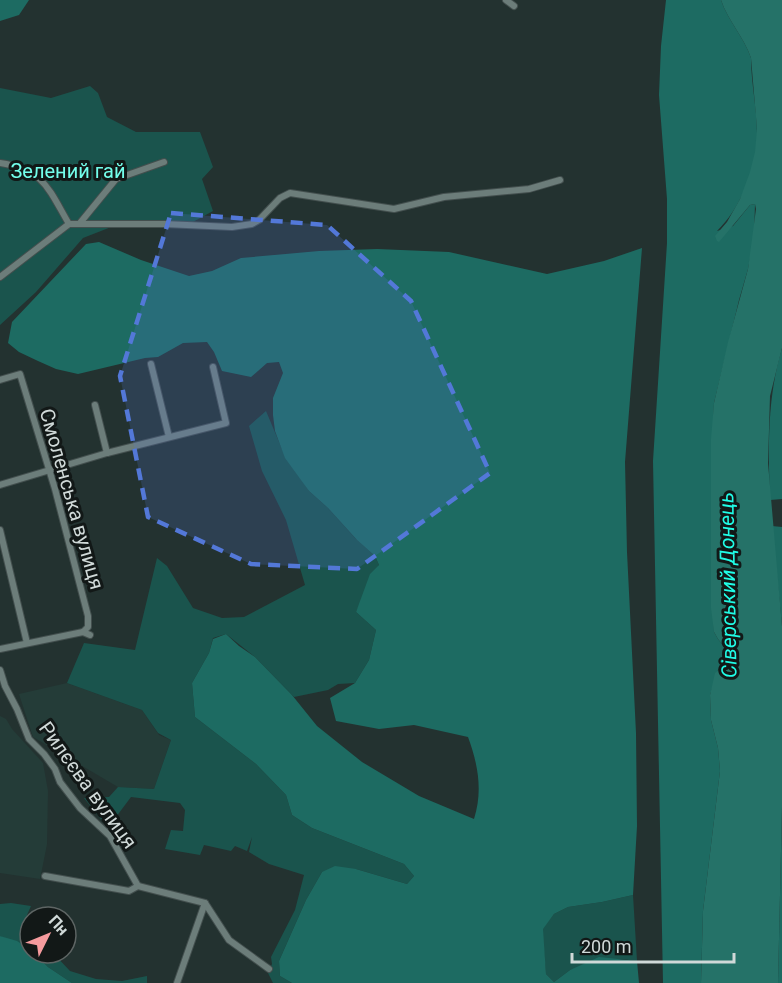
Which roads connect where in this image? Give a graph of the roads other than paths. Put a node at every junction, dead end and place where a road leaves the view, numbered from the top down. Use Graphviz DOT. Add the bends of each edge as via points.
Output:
graph roads {
  1 [pos="506,0"];
  2 [pos="514,6"];
  3 [pos="164,162"];
  4 [pos="0,163"];
  5 [pos="561,180"];
  6 [pos="80,223"];
  7 [pos="69,224"];
  8 [pos="0,277"];
  9 [pos="151,364"];
  10 [pos="213,367"];
  11 [pos="0,380"];
  12 [pos="95,405"];
  13 [pos="169,437"];
  14 [pos="107,453"];
  15 [pos="50,471"];
  16 [pos="0,485"];
  17 [pos="0,530"];
  18 [pos="27,643"];
  19 [pos="0,649"];
  20 [pos="0,670"];
  21 [pos="45,876"];
  22 [pos="138,886"];
  23 [pos="205,903"];
  24 [pos="269,969"];
  25 [pos="177,983"];
  1 -- 2 [label="street"];
  3 -- 6 [label="street" via="116,179"];
  4 -- 7 [label="street" via="23,169 45,183"];
  5 -- 6 [label="street" via="529,189 444,197 394,209 291,193 280,198 259,220 232,227"];
  6 -- 7 [label="street"];
  7 -- 8 [label="street"];
  9 -- 13 [label="street"];
  10 -- 13 [label="street" via="226,423"];
  11 -- 15 [label="street, Смоленська вулиця" via="20,374"];
  12 -- 14 [label="street"];
  13 -- 14 [label="street"];
  14 -- 15 [label="street"];
  15 -- 16 [label="street"];
  15 -- 18 [label="street, Смоленська вулиця" via="88,627 87,633"];
  17 -- 18 [label="street"];
  18 -- 19 [label="street"];
  20 -- 22 [label="street, Рилєєва вулиця" via="29,739 44,754 80,808 110,836"];
  21 -- 22 [label="street" via="129,891"];
  22 -- 23 [label="street"];
  23 -- 24 [label="street" via="230,940"];
  23 -- 25 [label="street"];
}
